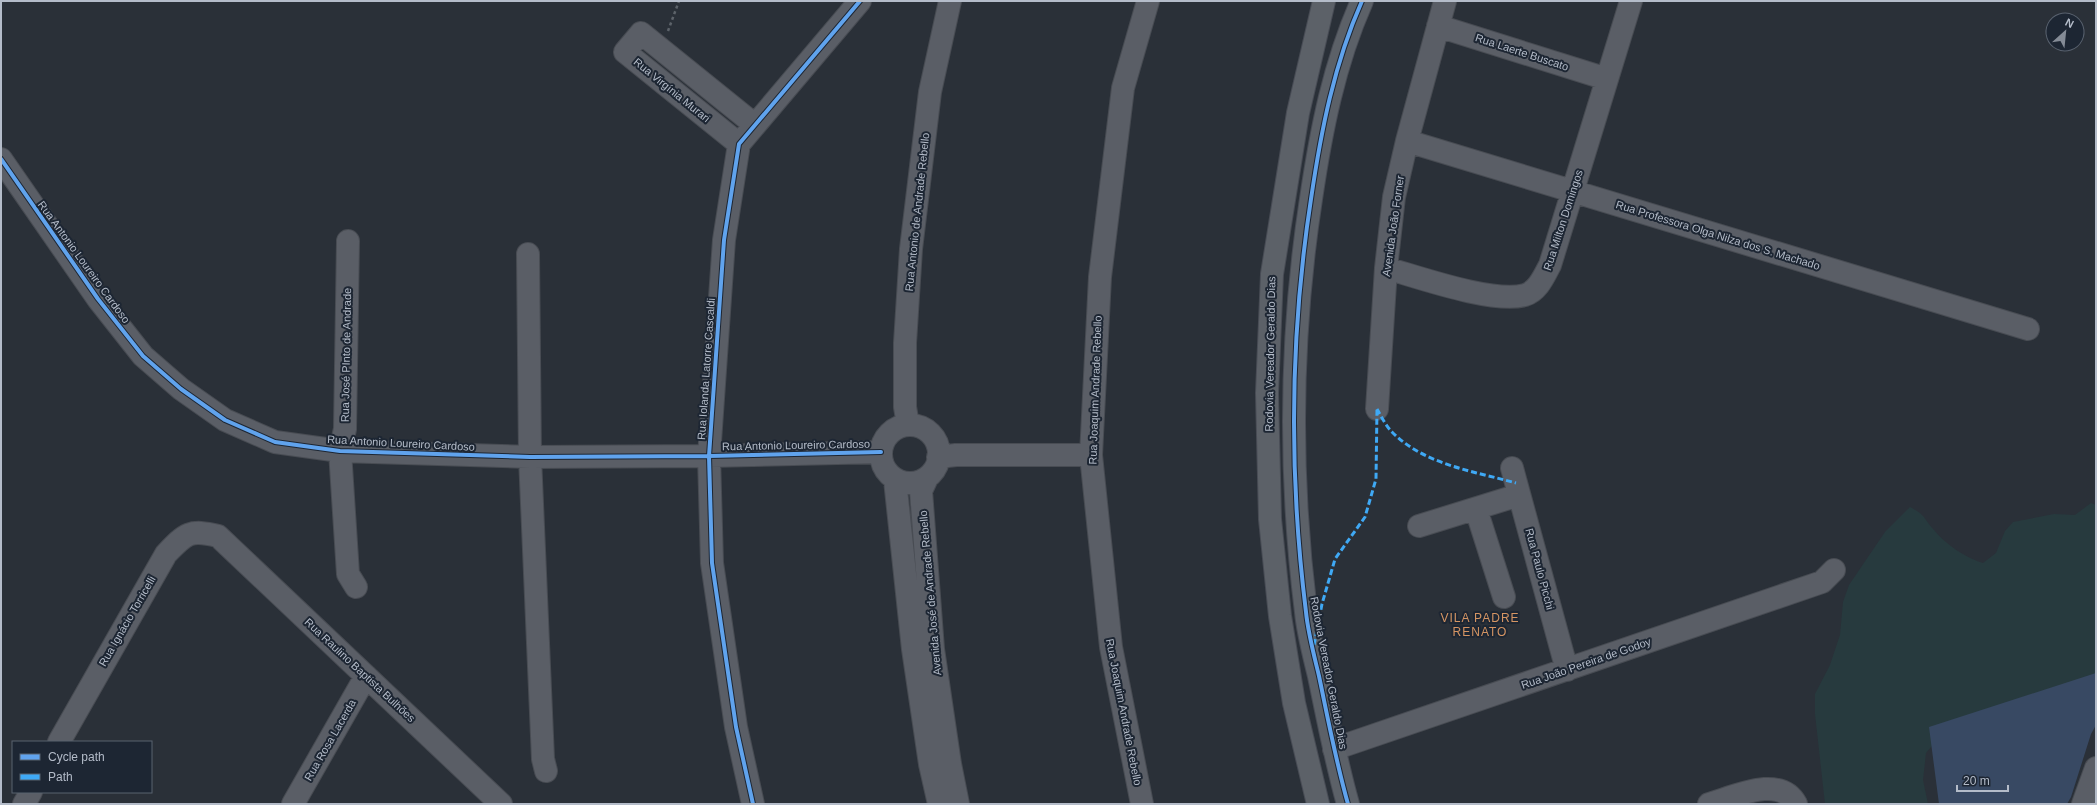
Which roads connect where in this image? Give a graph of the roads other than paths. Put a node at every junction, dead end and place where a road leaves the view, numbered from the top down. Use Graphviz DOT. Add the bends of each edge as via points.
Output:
graph roads {
  1 [pos="860,1"];
  2 [pos="950,1"];
  3 [pos="1148,1"];
  4 [pos="1324,1"];
  5 [pos="1362,1"];
  6 [pos="1445,1"];
  7 [pos="1631,1"];
  8 [pos="1438,26"];
  9 [pos="1607,79"];
  10 [pos="755,124"];
  11 [pos="1407,141"];
  12 [pos="739,144"];
  13 [pos="1,159"];
  14 [pos="1572,190"];
  15 [pos="348,241"];
  16 [pos="528,254"];
  17 [pos="1386,268"];
  18 [pos="2028,329"];
  19 [pos="1377,409"];
  20 [pos="908,426"];
  21 [pos="340,451"];
  22 [pos="881,452"];
  23 [pos="1091,455"];
  24 [pos="709,456"];
  25 [pos="530,457"];
  26 [pos="938,457"];
  27 [pos="1512,468"];
  28 [pos="927,478"];
  29 [pos="895,480"];
  30 [pos="1519,495"];
  31 [pos="1476,508"];
  32 [pos="1419,526"];
  33 [pos="218,536"];
  34 [pos="1834,570"];
  35 [pos="356,587"];
  36 [pos="1504,598"];
  37 [pos="1567,670"];
  38 [pos="366,676"];
  39 [pos="60,741"];
  40 [pos="1334,749"];
  41 [pos="2096,768"];
  42 [pos="546,771"];
  43 [pos="30,793"];
  44 [pos="24,804"];
  45 [pos="293,804"];
  46 [pos="501,804"];
  47 [pos="753,804"];
  48 [pos="939,804"];
  49 [pos="958,804"];
  50 [pos="1142,804"];
  51 [pos="1318,804"];
  52 [pos="1348,804"];
  53 [pos="1709,804"];
  54 [pos="1796,804"];
  55 [pos="2084,804"];
  1 -- 10 [label="street, Rua Iolanda Latorre Cascaldi"];
  2 -- 20 [label="street, Rua Antonio de Andrade Rebello" via="930,92 911,248 905,343 905,407"];
  3 -- 23 [label="street, Rua Joaquim Andrade Rebello" via="1123,88 1119,119 1100,277"];
  4 -- 51 [label="main road, Rodovia Vereador Geraldo Dias" via="1298,114 1272,274 1267,393 1270,519 1280,616 1294,702"];
  5 -- 40 [label="main road, Rodovia Vereador Geraldo Dias" via="1341,57 1320,140 1306,228 1294,415 1297,515 1306,614"];
  6 -- 8 [label="street, Avenida João Forner"];
  7 -- 9 [label="street, Rua Milton Domingos"];
  8 -- 9 [label="street, Rua Laerte Buscato"];
  8 -- 11 [label="street, Avenida João Forner"];
  9 -- 14 [label="street, Rua Milton Domingos"];
  10 -- 12 [label="street, Rua Iolanda Latorre Cascaldi"];
  10 -- 12 [label="street, Rua Virgínia Murari" via="641,34 625,52"];
  11 -- 14 [label="street, Rua Professora Olga Nilza dos S. Machado"];
  11 -- 17 [label="street, Avenida João Forner" via="1394,197"];
  12 -- 24 [label="street, Rua Iolanda Latorre Cascaldi" via="724,240"];
  13 -- 21 [label="street, Rua Antonio Loureiro Cardoso" via="102,305 143,356 181,389 225,420 275,442"];
  14 -- 17 [label="street, Rua Milton Domingos" via="1550,265 1541,282 1526,294 1504,297"];
  14 -- 18 [label="street, Rua Professora Olga Nilza dos S. Machado"];
  15 -- 21 [label="street, Rua José PInto de Andrade" via="345,430"];
  16 -- 25 [label="street"];
  17 -- 19 [label="street, Avenida João Forner"];
  20 -- 22 [label="street" via="900,427 889,434 882,444"];
  20 -- 26 [label="street" via="916,426 930,434 935,441"];
  21 -- 25 [label="street, Rua Antonio Loureiro Cardoso"];
  21 -- 35 [label="street, Rua José PInto de Andrade" via="348,574"];
  22 -- 24 [label="street, Rua Antonio Loureiro Cardoso"];
  22 -- 29 [label="street" via="884,468"];
  23 -- 26 [label="street"];
  23 -- 50 [label="street, Rua Joaquim Andrade Rebello" via="1111,647"];
  24 -- 25 [label="street, Rua Antonio Loureiro Cardoso"];
  24 -- 47 [label="street, Rua Iolanda Latorre Cascaldi" via="712,562 736,727"];
  25 -- 42 [label="street" via="543,759"];
  26 -- 28 [label="street" via="935,468"];
  27 -- 30 [label="street, Rua Paulo Picchi"];
  28 -- 29 [label="street" via="911,483"];
  28 -- 49 [label="street, Avenida José de Andrade Rebello" via="921,491 933,649"];
  29 -- 48 [label="street, Avenida José de Andrade Rebello" via="914,649 930,764"];
  30 -- 31 [label="street"];
  30 -- 37 [label="street, Rua Paulo Picchi"];
  31 -- 32 [label="street"];
  31 -- 36 [label="street"];
  33 -- 38 [label="street, Rua Raulino Baptista Bulhões"];
  33 -- 39 [label="street, Rua Ignácio Torricelli" via="199,532 181,538 166,554"];
  34 -- 37 [label="street, Rua João Pereira de Godoy" via="1822,582"];
  37 -- 40 [label="street, Rua João Pereira de Godoy"];
  38 -- 45 [label="street, Rua Rosa Lacerda"];
  38 -- 46 [label="street, Rua Raulino Baptista Bulhões"];
  40 -- 52 [label="main road, Rodovia Vereador Geraldo Dias"];
  41 -- 55 [label="street"];
  43 -- 44 [label="street"];
  53 -- 54 [label="street" via="1768,788 1781,789 1793,798"];
}
